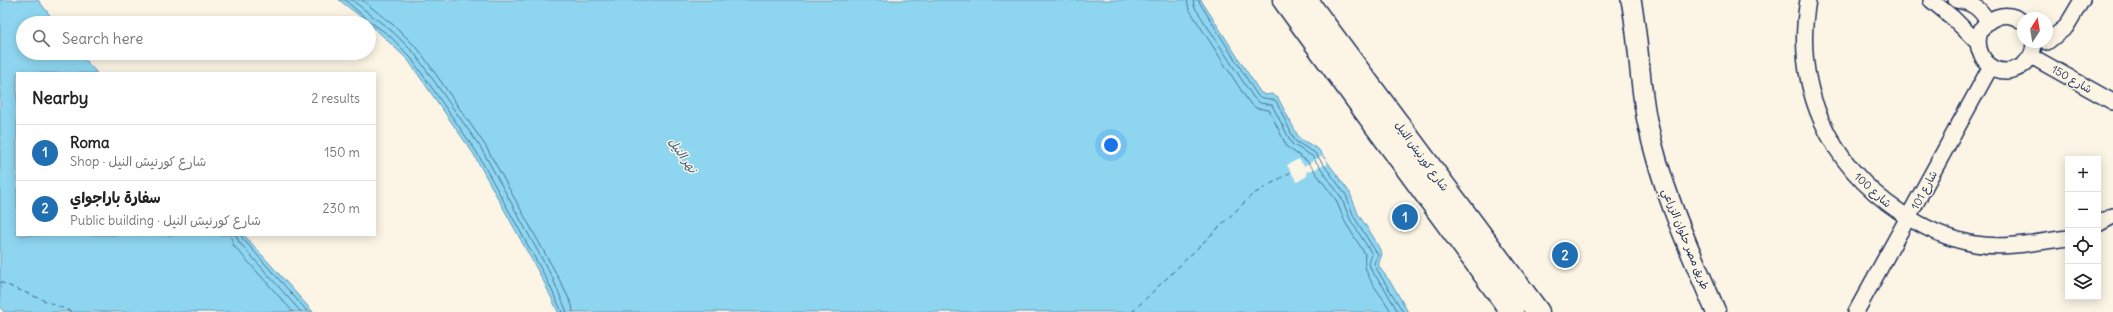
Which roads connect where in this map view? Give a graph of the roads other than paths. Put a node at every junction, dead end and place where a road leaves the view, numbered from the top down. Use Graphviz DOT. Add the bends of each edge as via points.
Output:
graph roads {
  1 [pos="1284,0"];
  2 [pos="1306,0"];
  3 [pos="1808,0"];
  4 [pos="1931,0"];
  5 [pos="1956,0"];
  6 [pos="1986,0"];
  7 [pos="2082,0"];
  8 [pos="1633,4"];
  9 [pos="2017,19"];
  10 [pos="1990,20"];
  11 [pos="2053,36"];
  12 [pos="1978,43"];
  13 [pos="2036,48"];
  14 [pos="2041,48"];
  15 [pos="1991,66"];
  16 [pos="2113,102"];
  17 [pos="2113,216"];
  18 [pos="1909,218"];
  19 [pos="2101,222"];
  20 [pos="2065,238"];
  21 [pos="1512,312"];
  22 [pos="1538,312"];
  23 [pos="1716,312"];
  24 [pos="1856,312"];
  1 -- 21 [label="highway, شارع كورنيش النيل"];
  2 -- 22 [label="highway, شارع كورنيش النيل"];
  3 -- 18 [label="street, شارع 100" via="1804,33 1806,65 1812,96 1823,126 1839,154 1858,179 1882,201"];
  4 -- 12 [label="street"];
  5 -- 10 [label="street" via="1974,5"];
  6 -- 10 [label="street"];
  7 -- 11 [label="street" via="2066,27"];
  8 -- 23 [label="main road, طريق مصر حلوان الزراعي" via="1642,92 1655,154 1676,219"];
  9 -- 10 [label="street" via="2007,15"];
  10 -- 12 [label="street" via="1981,31"];
  12 -- 15 [label="street" via="1981,56"];
  13 -- 15 [label="street" via="2022,66 2010,71"];
  14 -- 16 [label="street, شارع 150"];
  15 -- 18 [label="street, شارع 101"];
  17 -- 19 [label="street"];
  18 -- 20 [label="street, شارع 100" via="1941,235 1975,244 2016,246"];
  18 -- 24 [label="street, شارع 101"];
}
